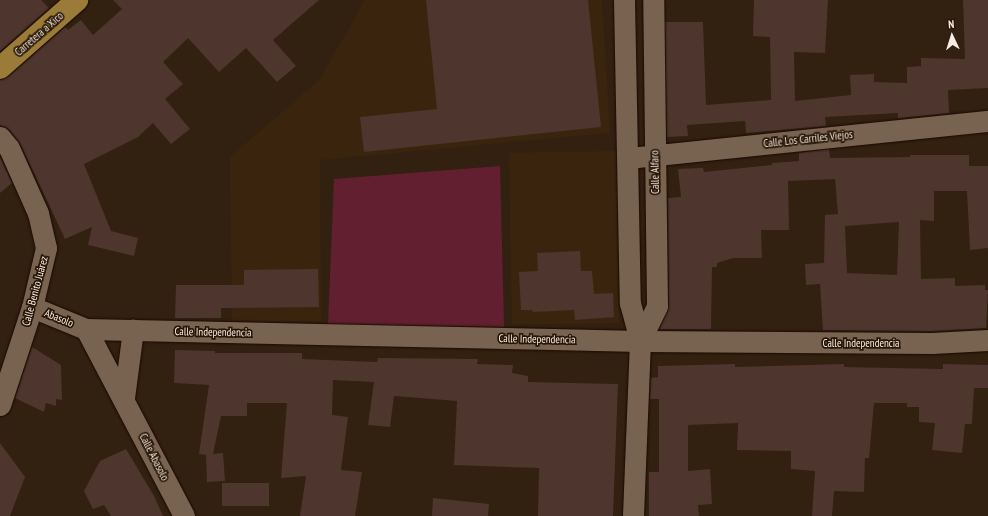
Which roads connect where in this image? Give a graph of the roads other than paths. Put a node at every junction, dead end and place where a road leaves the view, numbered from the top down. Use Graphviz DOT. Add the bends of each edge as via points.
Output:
graph roads {
  1 [pos="77,0"];
  2 [pos="624,0"];
  3 [pos="653,0"];
  4 [pos="0,68"];
  5 [pos="988,121"];
  6 [pos="0,137"];
  7 [pos="654,155"];
  8 [pos="628,158"];
  9 [pos="32,307"];
  10 [pos="86,329"];
  11 [pos="133,330"];
  12 [pos="988,340"];
  13 [pos="640,341"];
  14 [pos="124,398"];
  15 [pos="0,405"];
  16 [pos="184,516"];
  17 [pos="633,516"];
  1 -- 4 [label="main road, Carretera a Xico"];
  2 -- 8 [label="street, Calle Alfaro"];
  3 -- 7 [label="street, Calle Alfaro"];
  5 -- 7 [label="street, Calle Los Carriles Viejos"];
  6 -- 9 [label="street, Calle Benito Juárez" via="9,148 38,213 46,248"];
  7 -- 8 [label="street, Calle Los Carriles Viejos"];
  7 -- 13 [label="street, Calle Alfaro" via="657,306"];
  8 -- 13 [label="street, Calle Alfaro" via="630,303"];
  9 -- 10 [label="street, Abasolo"];
  9 -- 15 [label="street, Calle Benito Juárez"];
  10 -- 11 [label="street, Calle Independencia"];
  10 -- 14 [label="street, Calle Abasolo"];
  11 -- 13 [label="street, Calle Independencia"];
  11 -- 14 [label="street"];
  12 -- 13 [label="street, Calle Independencia" via="932,343"];
  13 -- 17 [label="street, Calle Alfaro"];
  14 -- 16 [label="street, Calle Abasolo"];
}
